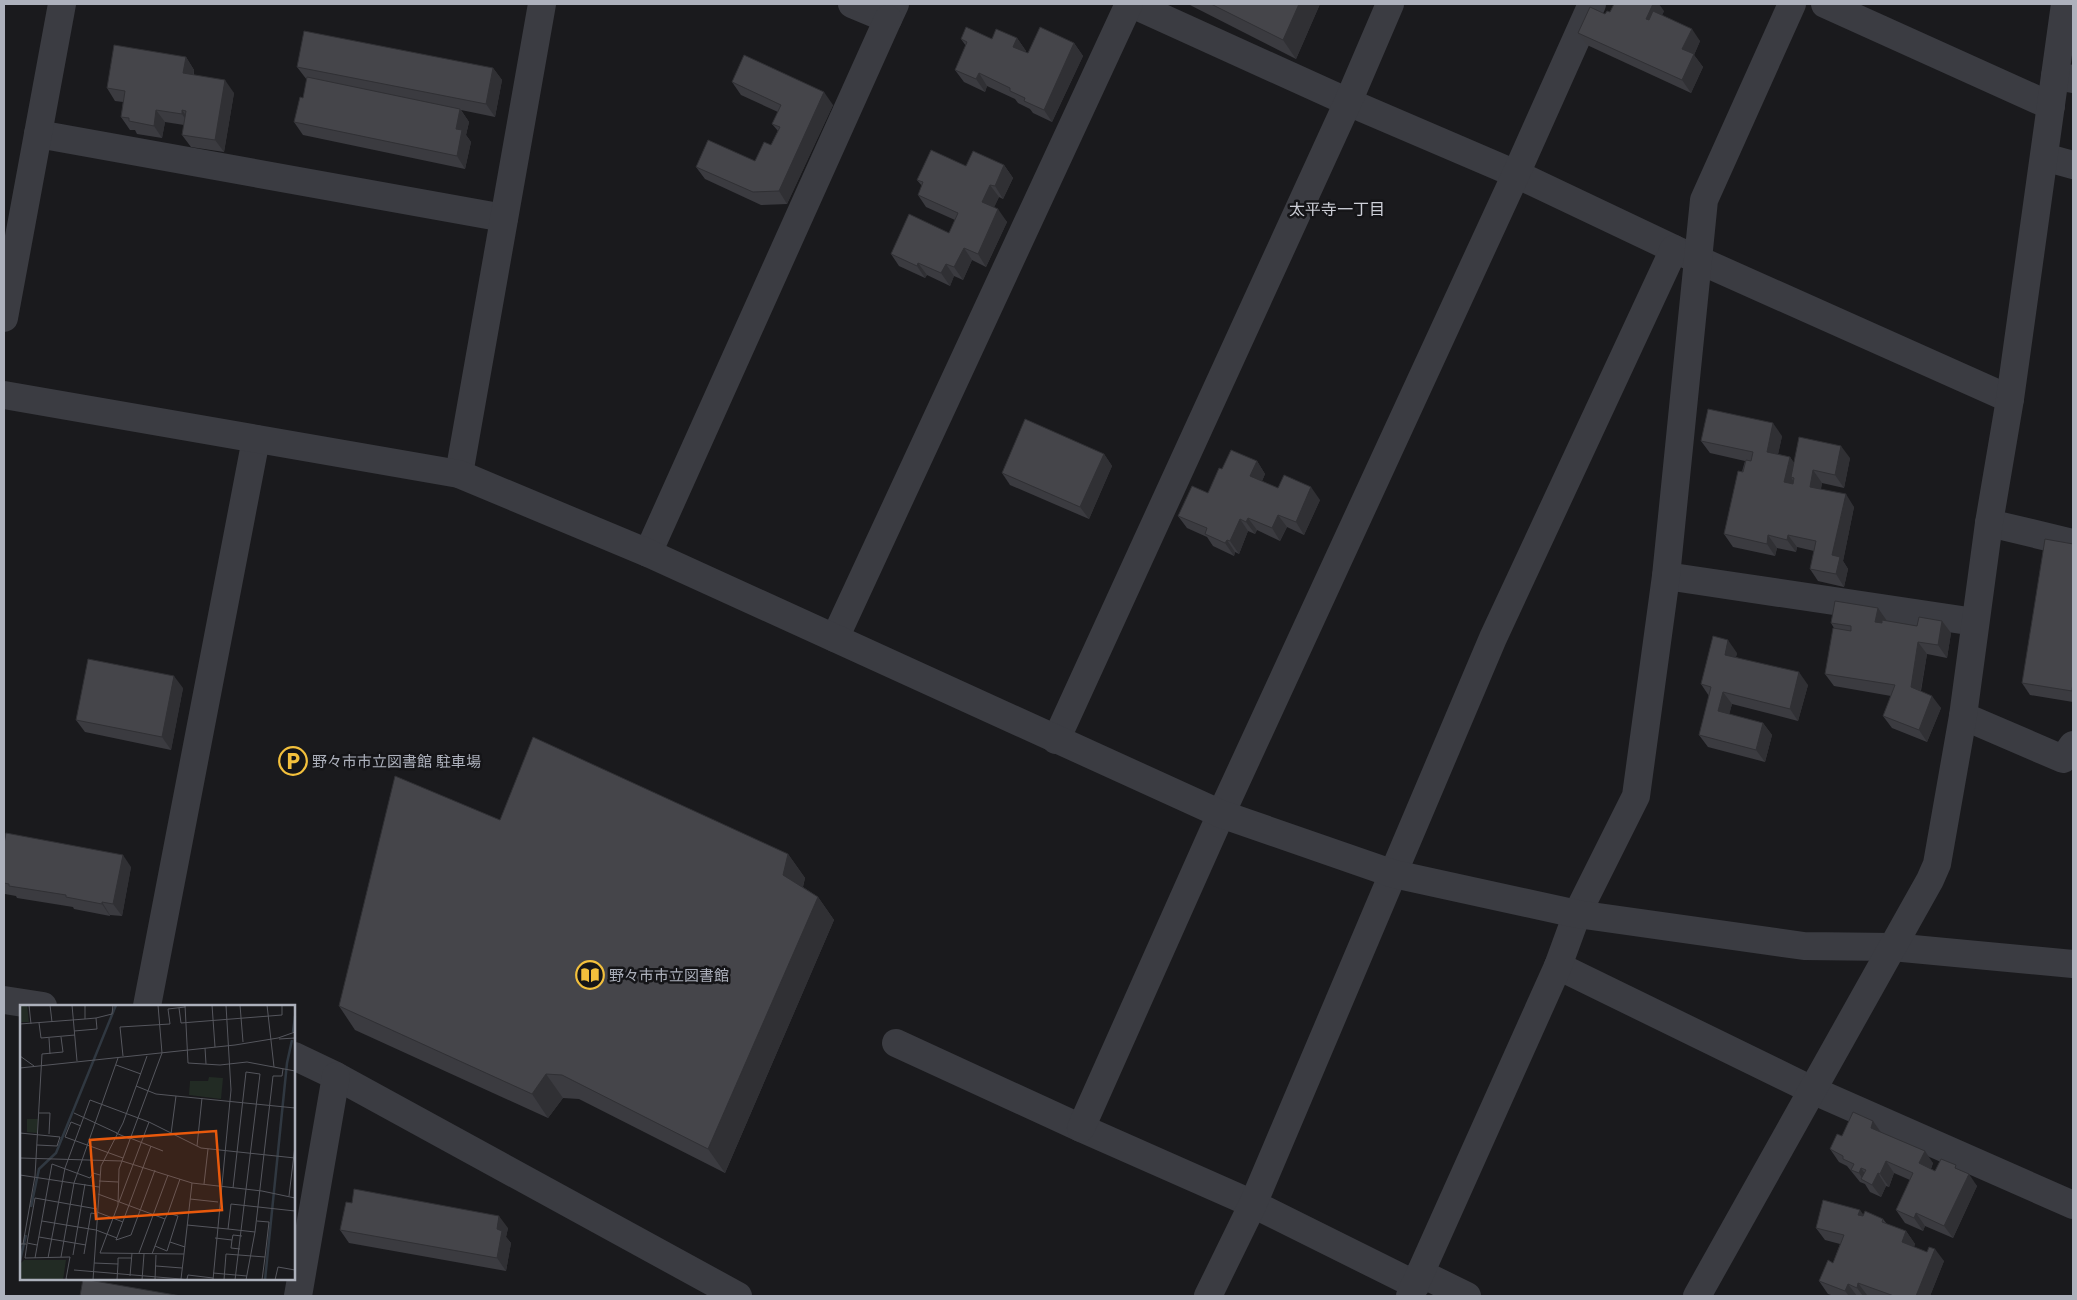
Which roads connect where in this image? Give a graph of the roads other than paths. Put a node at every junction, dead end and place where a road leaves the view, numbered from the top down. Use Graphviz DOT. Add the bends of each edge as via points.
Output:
graph roads {
  1 [pos="62,4"];
  2 [pos="542,4"];
  3 [pos="852,4"];
  4 [pos="1131,4"];
  5 [pos="1390,4"];
  6 [pos="1592,4"];
  7 [pos="1792,4"];
  8 [pos="1825,4"];
  9 [pos="2065,4"];
  10 [pos="892,12"];
  11 [pos="2064,78"];
  12 [pos="1348,102"];
  13 [pos="2051,106"];
  14 [pos="38,134"];
  15 [pos="2044,157"];
  16 [pos="2073,165"];
  17 [pos="1516,174"];
  18 [pos="504,218"];
  19 [pos="1686,254"];
  20 [pos="4,318"];
  21 [pos="4,395"];
  22 [pos="2010,399"];
  23 [pos="256,440"];
  24 [pos="459,474"];
  25 [pos="1989,523"];
  26 [pos="2073,543"];
  27 [pos="648,553"];
  28 [pos="1666,576"];
  29 [pos="1975,622"];
  30 [pos="835,638"];
  31 [pos="1963,716"];
  32 [pos="1056,740"];
  33 [pos="2073,744"];
  34 [pos="1221,814"];
  35 [pos="1394,874"];
  36 [pos="1577,914"];
  37 [pos="1892,946"];
  38 [pos="2073,964"];
  39 [pos="1558,966"];
  40 [pos="4,1000"];
  41 [pos="36,1005"];
  42 [pos="148,1005"];
  43 [pos="896,1043"];
  44 [pos="295,1056"];
  45 [pos="336,1076"];
  46 [pos="1812,1090"];
  47 [pos="1081,1128"];
  48 [pos="1253,1204"];
  49 [pos="2073,1205"];
  50 [pos="1415,1285"];
  51 [pos="298,1296"];
  52 [pos="738,1296"];
  53 [pos="1208,1296"];
  54 [pos="1467,1296"];
  55 [pos="1697,1296"];
  1 -- 14 [label="street"];
  2 -- 18 [label="street"];
  3 -- 10 [label="street"];
  4 -- 12 [label="street"];
  4 -- 30 [label="street"];
  5 -- 12 [label="street"];
  6 -- 17 [label="street"];
  7 -- 19 [label="street" via="1704,200"];
  8 -- 13 [label="street"];
  9 -- 11 [label="street"];
  10 -- 27 [label="street"];
  11 -- 13 [label="street"];
  12 -- 17 [label="street"];
  12 -- 32 [label="street"];
  13 -- 15 [label="street"];
  14 -- 18 [label="street"];
  14 -- 20 [label="street"];
  15 -- 16 [label="street"];
  15 -- 22 [label="street"];
  17 -- 19 [label="street"];
  17 -- 34 [label="street"];
  18 -- 24 [label="street"];
  19 -- 22 [label="street"];
  19 -- 28 [label="street"];
  19 -- 35 [label="street" via="1493,638"];
  21 -- 23 [label="street"];
  22 -- 25 [label="street"];
  23 -- 24 [label="street"];
  23 -- 42 [label="street"];
  24 -- 27 [label="street"];
  25 -- 26 [label="street"];
  25 -- 29 [label="street"];
  27 -- 30 [label="street"];
  28 -- 29 [label="street"];
  28 -- 36 [label="street" via="1636,796"];
  29 -- 31 [label="street"];
  30 -- 32 [label="street"];
  31 -- 33 [label="street" via="2063,759"];
  31 -- 37 [label="street" via="1937,864"];
  32 -- 34 [label="street"];
  34 -- 35 [label="street"];
  34 -- 47 [label="street"];
  35 -- 36 [label="street"];
  35 -- 48 [label="street"];
  36 -- 37 [label="street" via="1804,946"];
  36 -- 39 [label="street"];
  37 -- 38 [label="street"];
  37 -- 46 [label="street"];
  39 -- 46 [label="street"];
  39 -- 50 [label="street"];
  40 -- 41 [label="street"];
  43 -- 47 [label="street"];
  44 -- 45 [label="street"];
  45 -- 51 [label="street"];
  45 -- 52 [label="street"];
  46 -- 49 [label="street"];
  46 -- 55 [label="street"];
  47 -- 48 [label="street"];
  48 -- 50 [label="street"];
  48 -- 53 [label="street"];
  50 -- 54 [label="street"];
}
